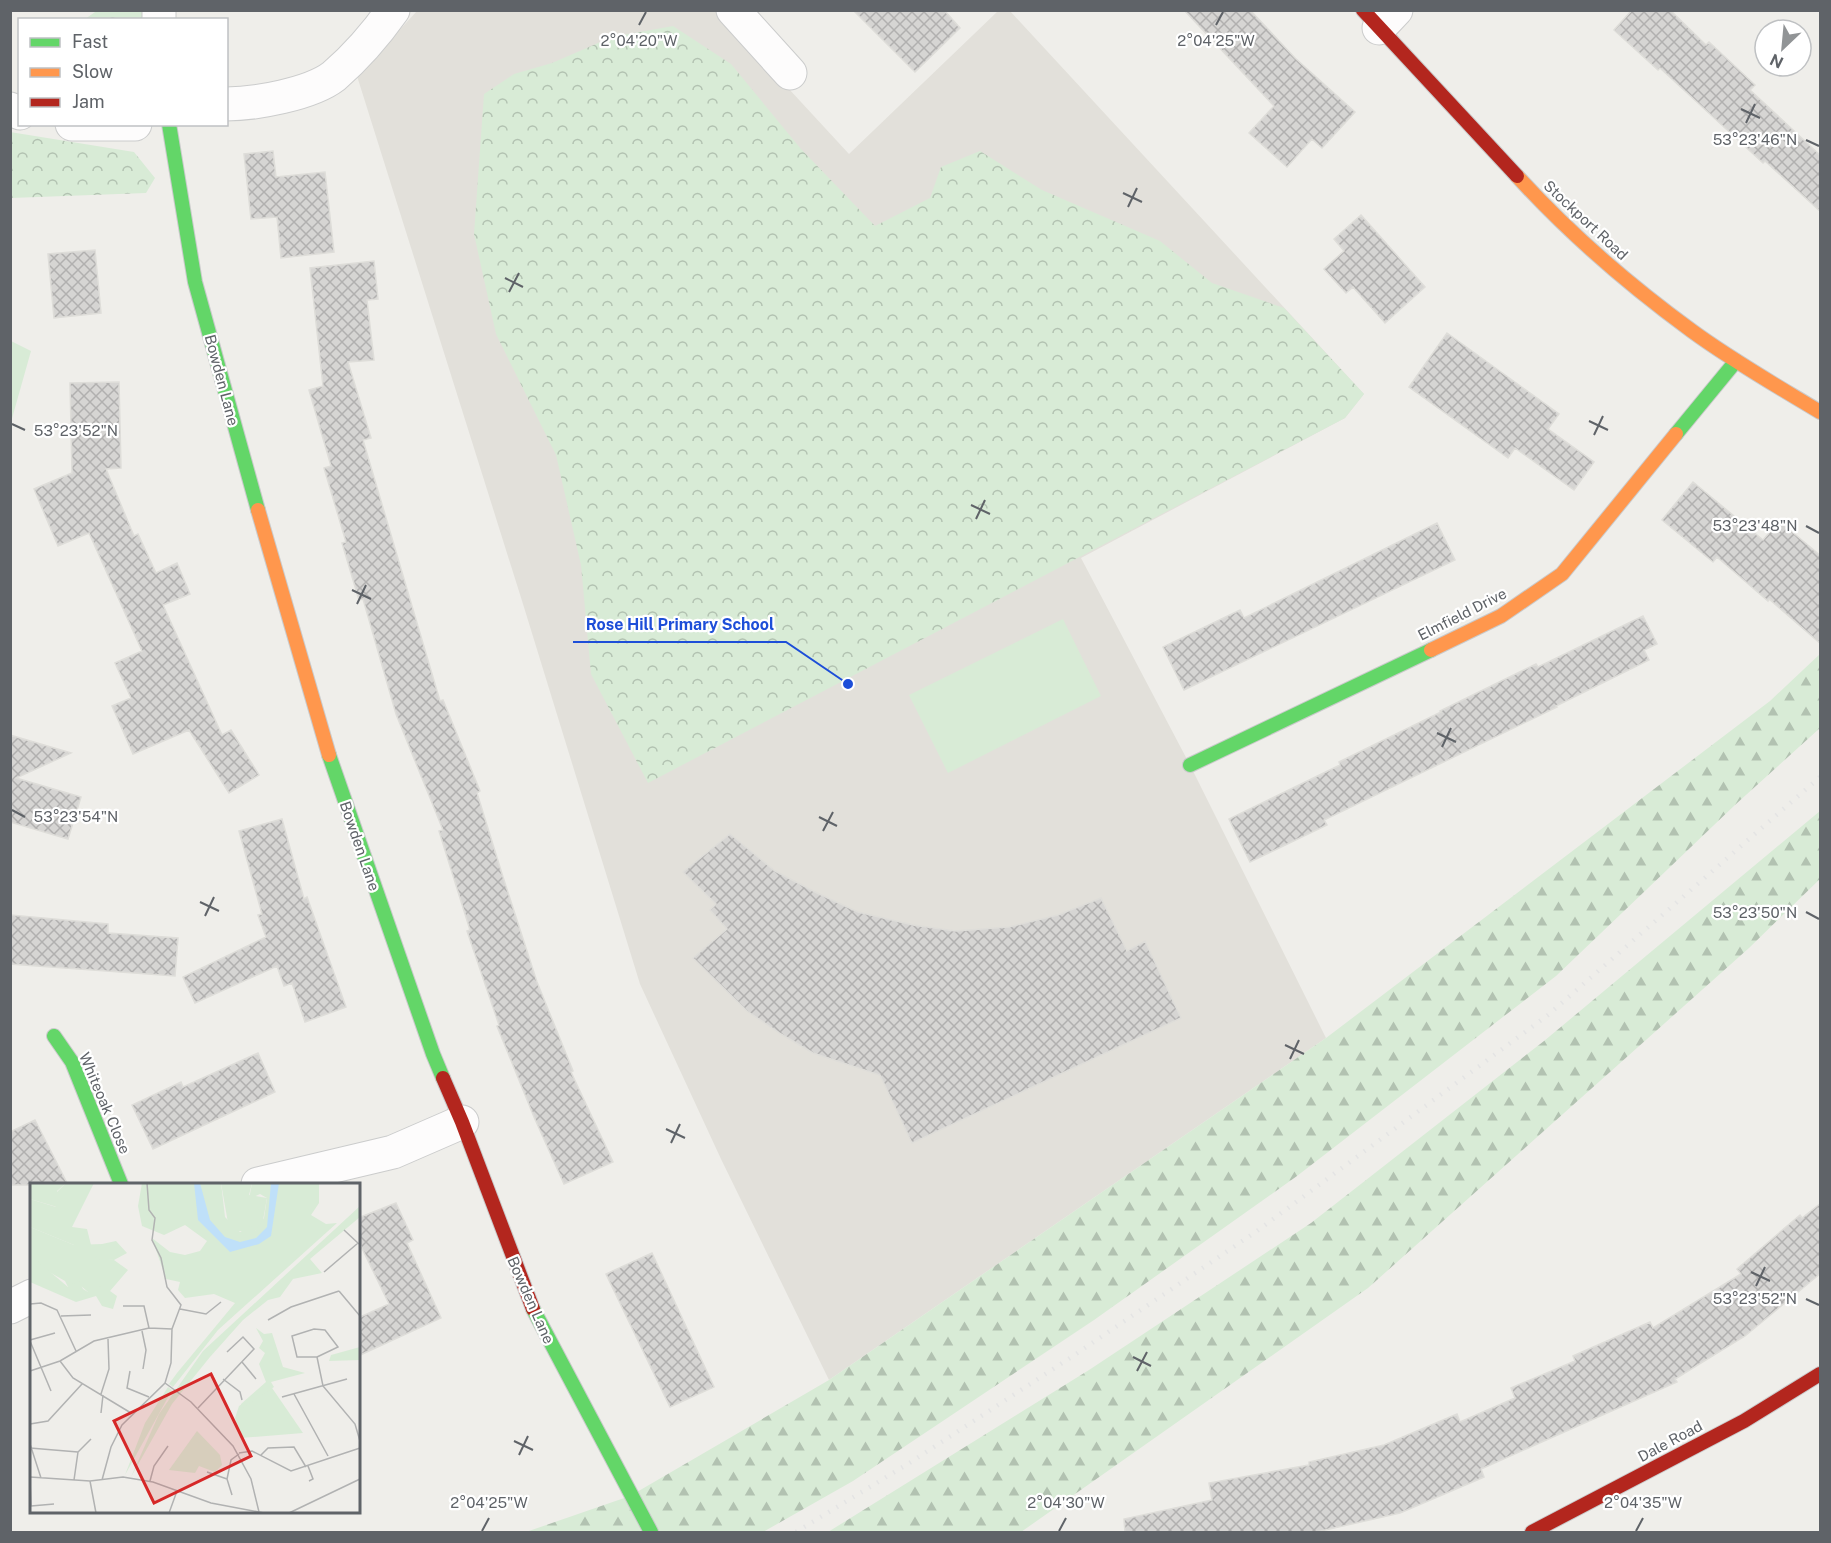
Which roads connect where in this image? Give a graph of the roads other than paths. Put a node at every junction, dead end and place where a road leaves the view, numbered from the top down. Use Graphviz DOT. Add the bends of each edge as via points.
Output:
graph roads {
  1 [pos="393,10"];
  2 [pos="735,11"];
  3 [pos="1379,16"];
  4 [pos="790,73"];
  5 [pos="228,104"];
  6 [pos="169,126"];
  7 [pos="1736,361"];
  8 [pos="1821,412"];
  9 [pos="1190,765"];
  10 [pos="54,1036"];
  11 [pos="462,1122"];
  12 [pos="120,1183"];
  13 [pos="266,1183"];
  14 [pos="30,1297"];
  15 [pos="10,1307"];
  16 [pos="1821,1374"];
  17 [pos="651,1533"];
  18 [pos="1532,1533"];
  1 -- 5 [label="street" via="375,36 332,77 293,94"];
  2 -- 4 [label="street"];
  3 -- 7 [label="street, Stockport Road" via="1553,215 1640,291"];
  6 -- 11 [label="street, Bowden Lane" via="195,282 332,766 433,1054"];
  7 -- 8 [label="street, Stockport Road"];
  7 -- 9 [label="street, Elmfield Drive" via="1562,574 1501,616"];
  10 -- 12 [label="street, Whiteoak Close" via="72,1062"];
  11 -- 13 [label="street" via="393,1152"];
  11 -- 17 [label="street, Bowden Lane" via="535,1316"];
  14 -- 15 [label="street"];
  16 -- 18 [label="street, Dale Road" via="1743,1421"];
}
